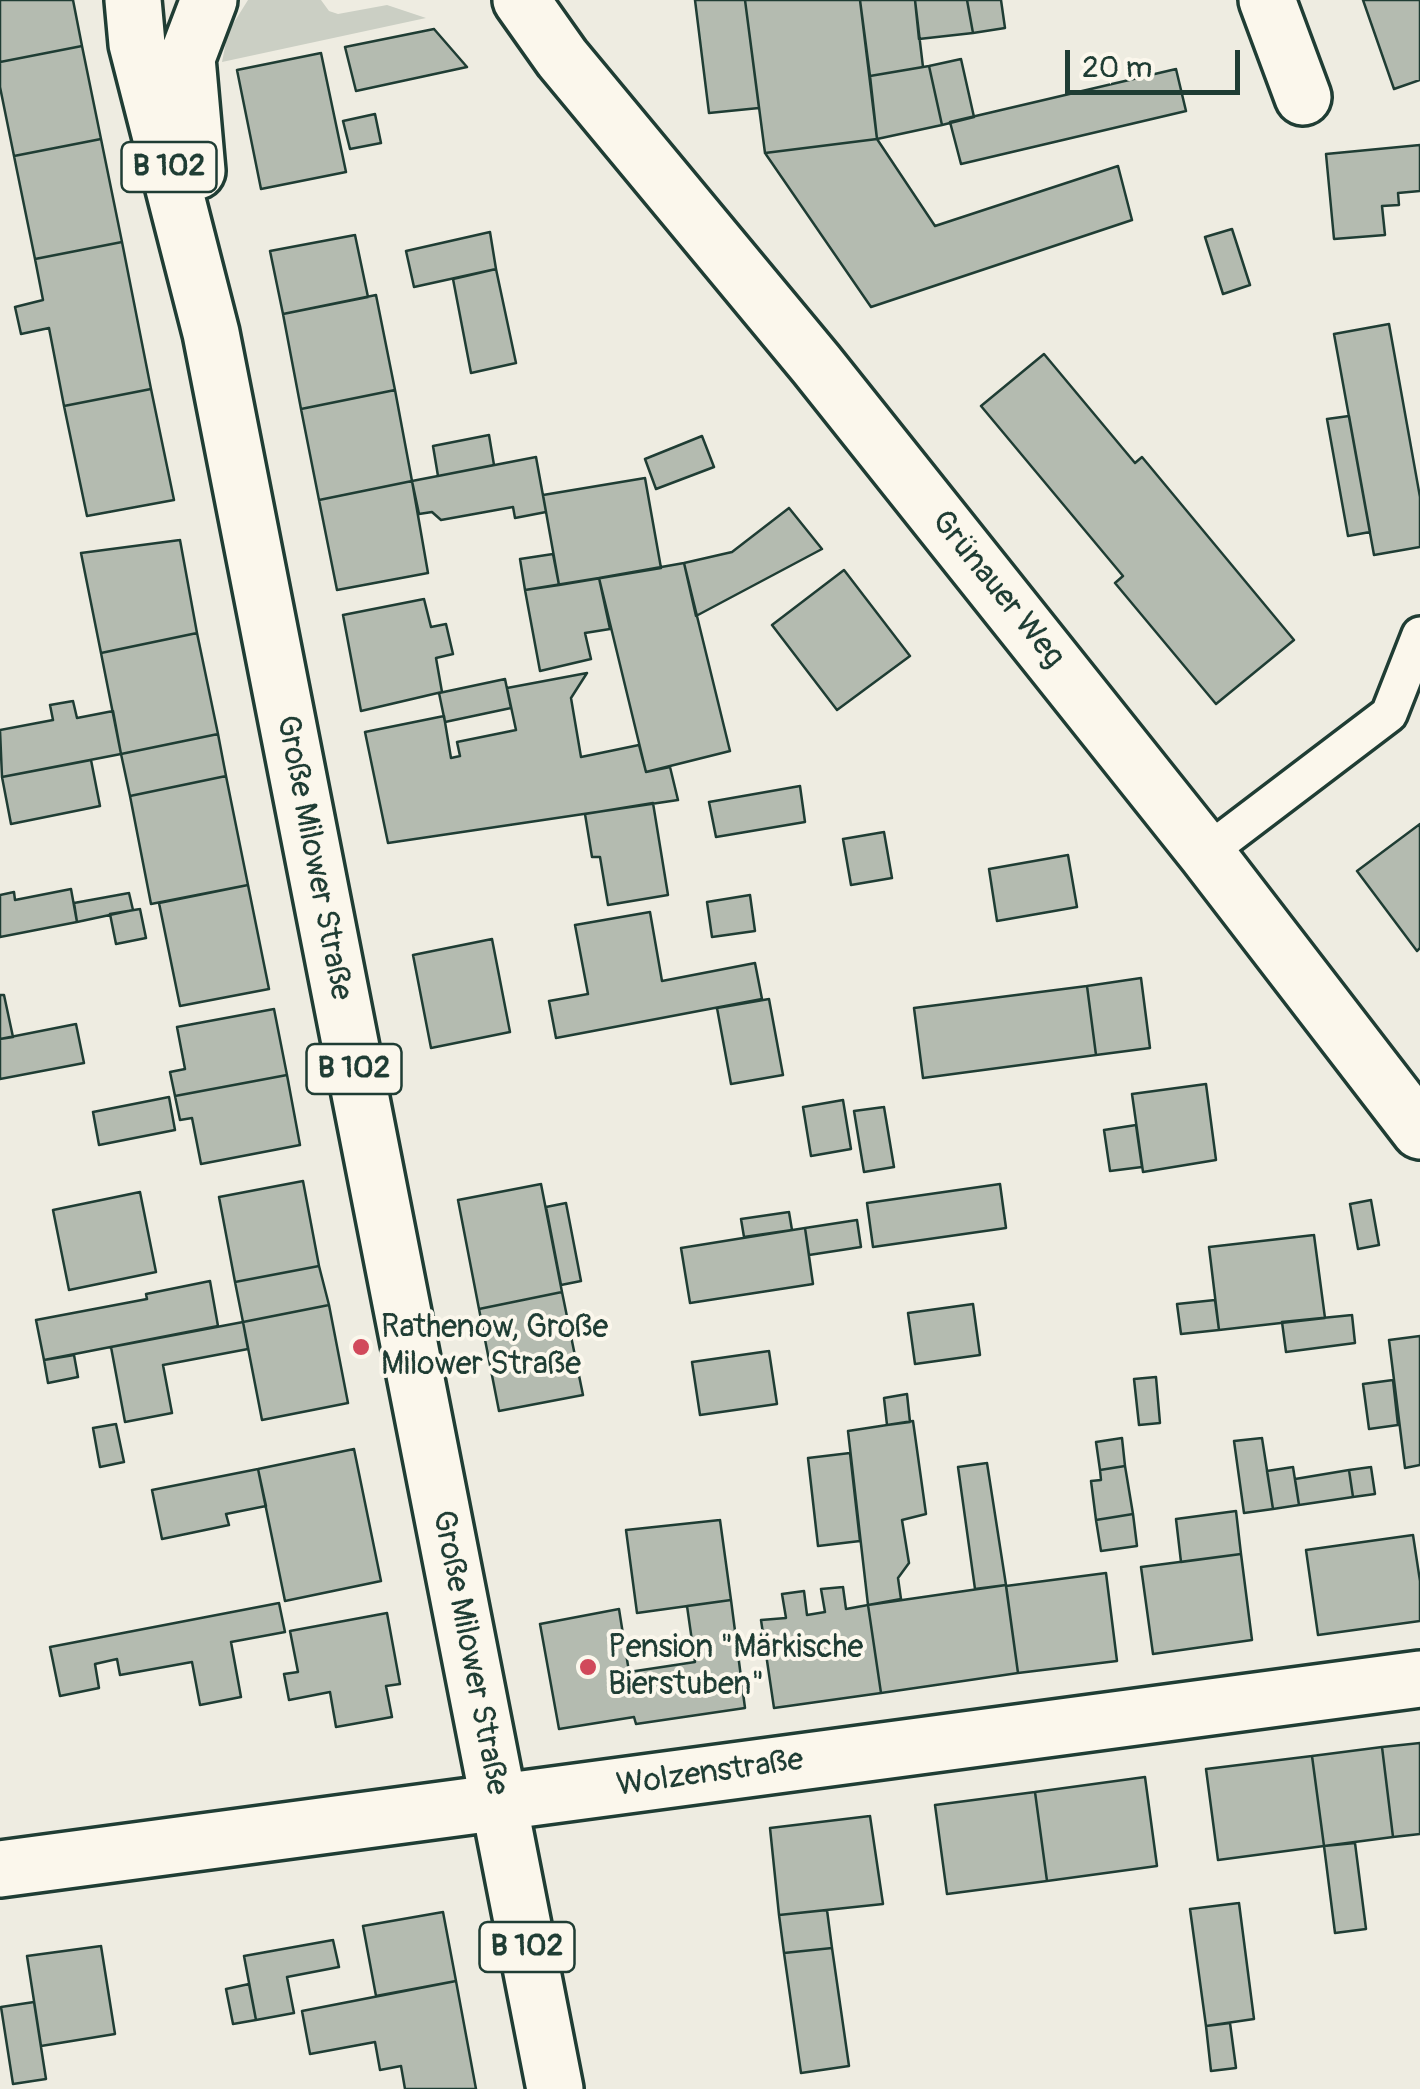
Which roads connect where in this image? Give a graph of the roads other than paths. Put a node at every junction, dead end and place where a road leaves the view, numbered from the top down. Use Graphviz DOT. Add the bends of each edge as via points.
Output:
graph roads {
  1 [pos="133,0"];
  2 [pos="209,0"];
  3 [pos="483,0"];
  4 [pos="521,0"];
  5 [pos="1267,0"];
  6 [pos="562,58"];
  7 [pos="1303,97"];
  8 [pos="210,334"];
  9 [pos="1420,636"];
  10 [pos="1206,853"];
  11 [pos="1420,1131"];
  12 [pos="1420,1679"];
  13 [pos="500,1804"];
  14 [pos="0,1869"];
  15 [pos="555,2089"];
  1 -- 8 [label="main road, Große Milower Straße / B 102" via="137,44"];
  2 -- 8 [label="main road, Große Milower Straße / B 102" via="187,58"];
  3 -- 6 [label="main road, Grünauer Weg"];
  4 -- 6 [label="main road, Grünauer Weg"];
  5 -- 7 [label="main road"];
  6 -- 10 [label="main road, Grünauer Weg"];
  8 -- 13 [label="main road, Große Milower Straße / B 102"];
  9 -- 10 [label="lane" via="1388,714"];
  10 -- 11 [label="main road, Grünauer Weg"];
  12 -- 13 [label="main road, Wolzenstraße"];
  13 -- 14 [label="main road, Wolzenstraße"];
  13 -- 15 [label="main road, Große Milower Straße / B 102"];
}
